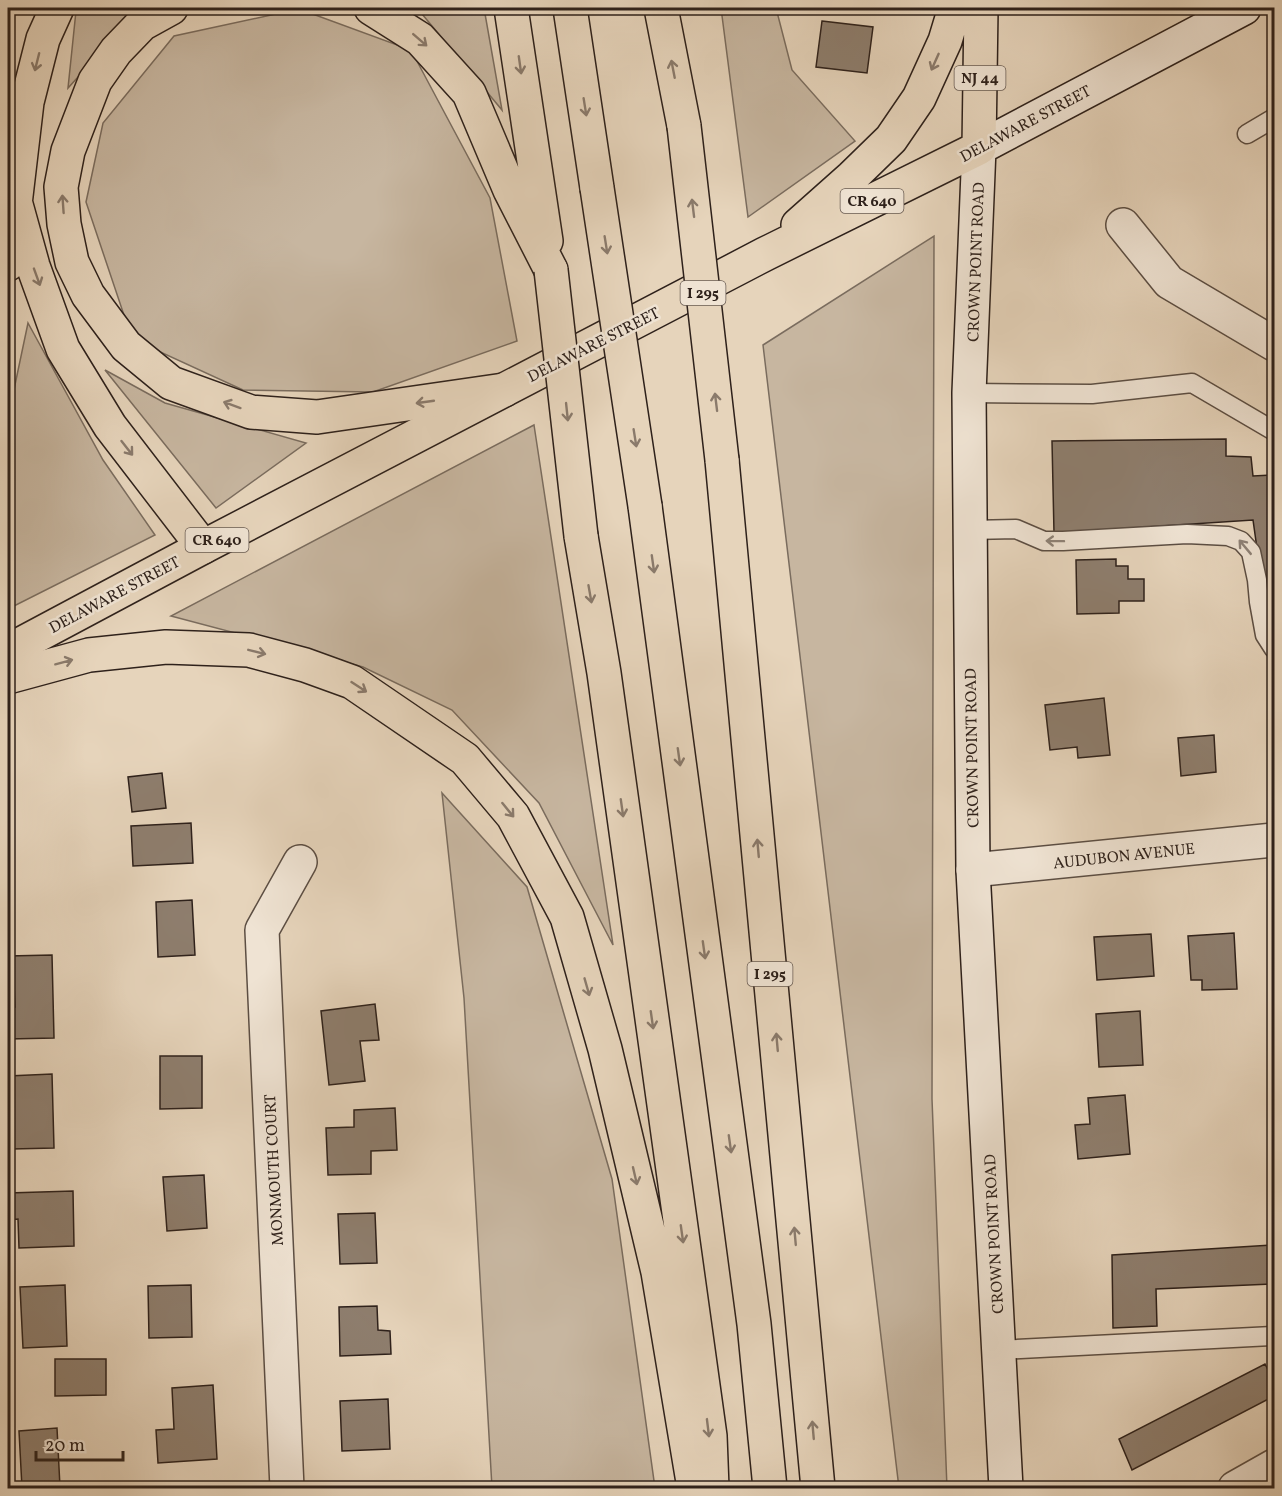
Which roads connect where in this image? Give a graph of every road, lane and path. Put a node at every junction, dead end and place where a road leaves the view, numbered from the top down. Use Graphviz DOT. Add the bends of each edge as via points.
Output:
graph roads {
  1 [pos="57,8"];
  2 [pos="171,8"];
  3 [pos="371,8"];
  4 [pos="512,8"];
  5 [pos="570,8"];
  6 [pos="661,8"];
  7 [pos="955,8"];
  8 [pos="981,8"];
  9 [pos="1244,8"];
  10 [pos="1275,118"];
  11 [pos="1247,134"];
  12 [pos="979,148"];
  13 [pos="15,201"];
  14 [pos="1123,225"];
  15 [pos="765,254"];
  16 [pos="8,264"];
  17 [pos="551,270"];
  18 [pos="1275,344"];
  19 [pos="504,390"];
  20 [pos="969,393"];
  21 [pos="1275,431"];
  22 [pos="970,530"];
  23 [pos="203,547"];
  24 [pos="1275,649"];
  25 [pos="8,651"];
  26 [pos="8,677"];
  27 [pos="1275,840"];
  28 [pos="300,862"];
  29 [pos="973,870"];
  30 [pos="1275,1336"];
  31 [pos="999,1350"];
  32 [pos="1275,1466"];
  33 [pos="287,1488"];
  34 [pos="694,1488"];
  35 [pos="712,1488"];
  36 [pos="770,1488"];
  37 [pos="818,1488"];
  38 [pos="1006,1488"];
  39 [pos="1235,1488"];
  1 -- 13 [label="main road, one-way" via="43,39 27,102"];
  19 -- 2 [label="main road, one-way" via="316,417 252,412 171,383 126,346 88,295 72,262 61,187 68,151 95,81 142,24"];
  3 -- 17 [label="main road, one-way" via="420,39 469,93 510,190"];
  4 -- 17 [label="main road, one-way"];
  5 -- 36 [label="main road, one-way, bridge" via="645,506 754,1324"];
  37 -- 6 [label="main road, I 295, one-way, bridge" via="722,460 684,126"];
  7 -- 15 [label="main road, one-way" via="919,98 891,139"];
  8 -- 12 [label="main road, CROWN POINT ROAD / NJ 44"];
  9 -- 12 [label="main road, DELAWARE STREET / CR 640"];
  10 -- 11 [label="lane"];
  12 -- 15 [label="main road, DELAWARE STREET / CR 640"];
  12 -- 20 [label="main road, CROWN POINT ROAD / NJ 44"];
  13 -- 16 [label="main road"];
  13 -- 23 [label="main road, one-way" via="63,349 110,426"];
  14 -- 18 [label="main road" via="1169,282"];
  15 -- 19 [label="main road, DELAWARE STREET / CR 640"];
  17 -- 35 [label="main road, one-way, bridge" via="581,536 710,1436"];
  19 -- 23 [label="main road, DELAWARE STREET / CR 640"];
  20 -- 21 [label="lane" via="1092,394 1192,383"];
  20 -- 22 [label="main road, CROWN POINT ROAD / NJ 44"];
  24 -- 22 [label="lane, one-way" via="1265,635 1251,552 1241,541 1228,536 1187,534 1063,541 1044,540 1016,529"];
  22 -- 29 [label="main road, CROWN POINT ROAD / NJ 44"];
  23 -- 25 [label="main road, DELAWARE STREET / CR 640"];
  26 -- 34 [label="main road, one-way" via="88,655 166,647 249,650 352,682 465,759 513,816 567,917 605,1049 658,1272"];
  27 -- 29 [label="main road, AUDUBON AVENUE"];
  28 -- 33 [label="main road, MONMOUTH COURT" via="262,930"];
  29 -- 31 [label="main road, CROWN POINT ROAD / NJ 44"];
  30 -- 31 [label="lane"];
  31 -- 38 [label="main road, CROWN POINT ROAD / NJ 44"];
  32 -- 39 [label="main road"];
}
